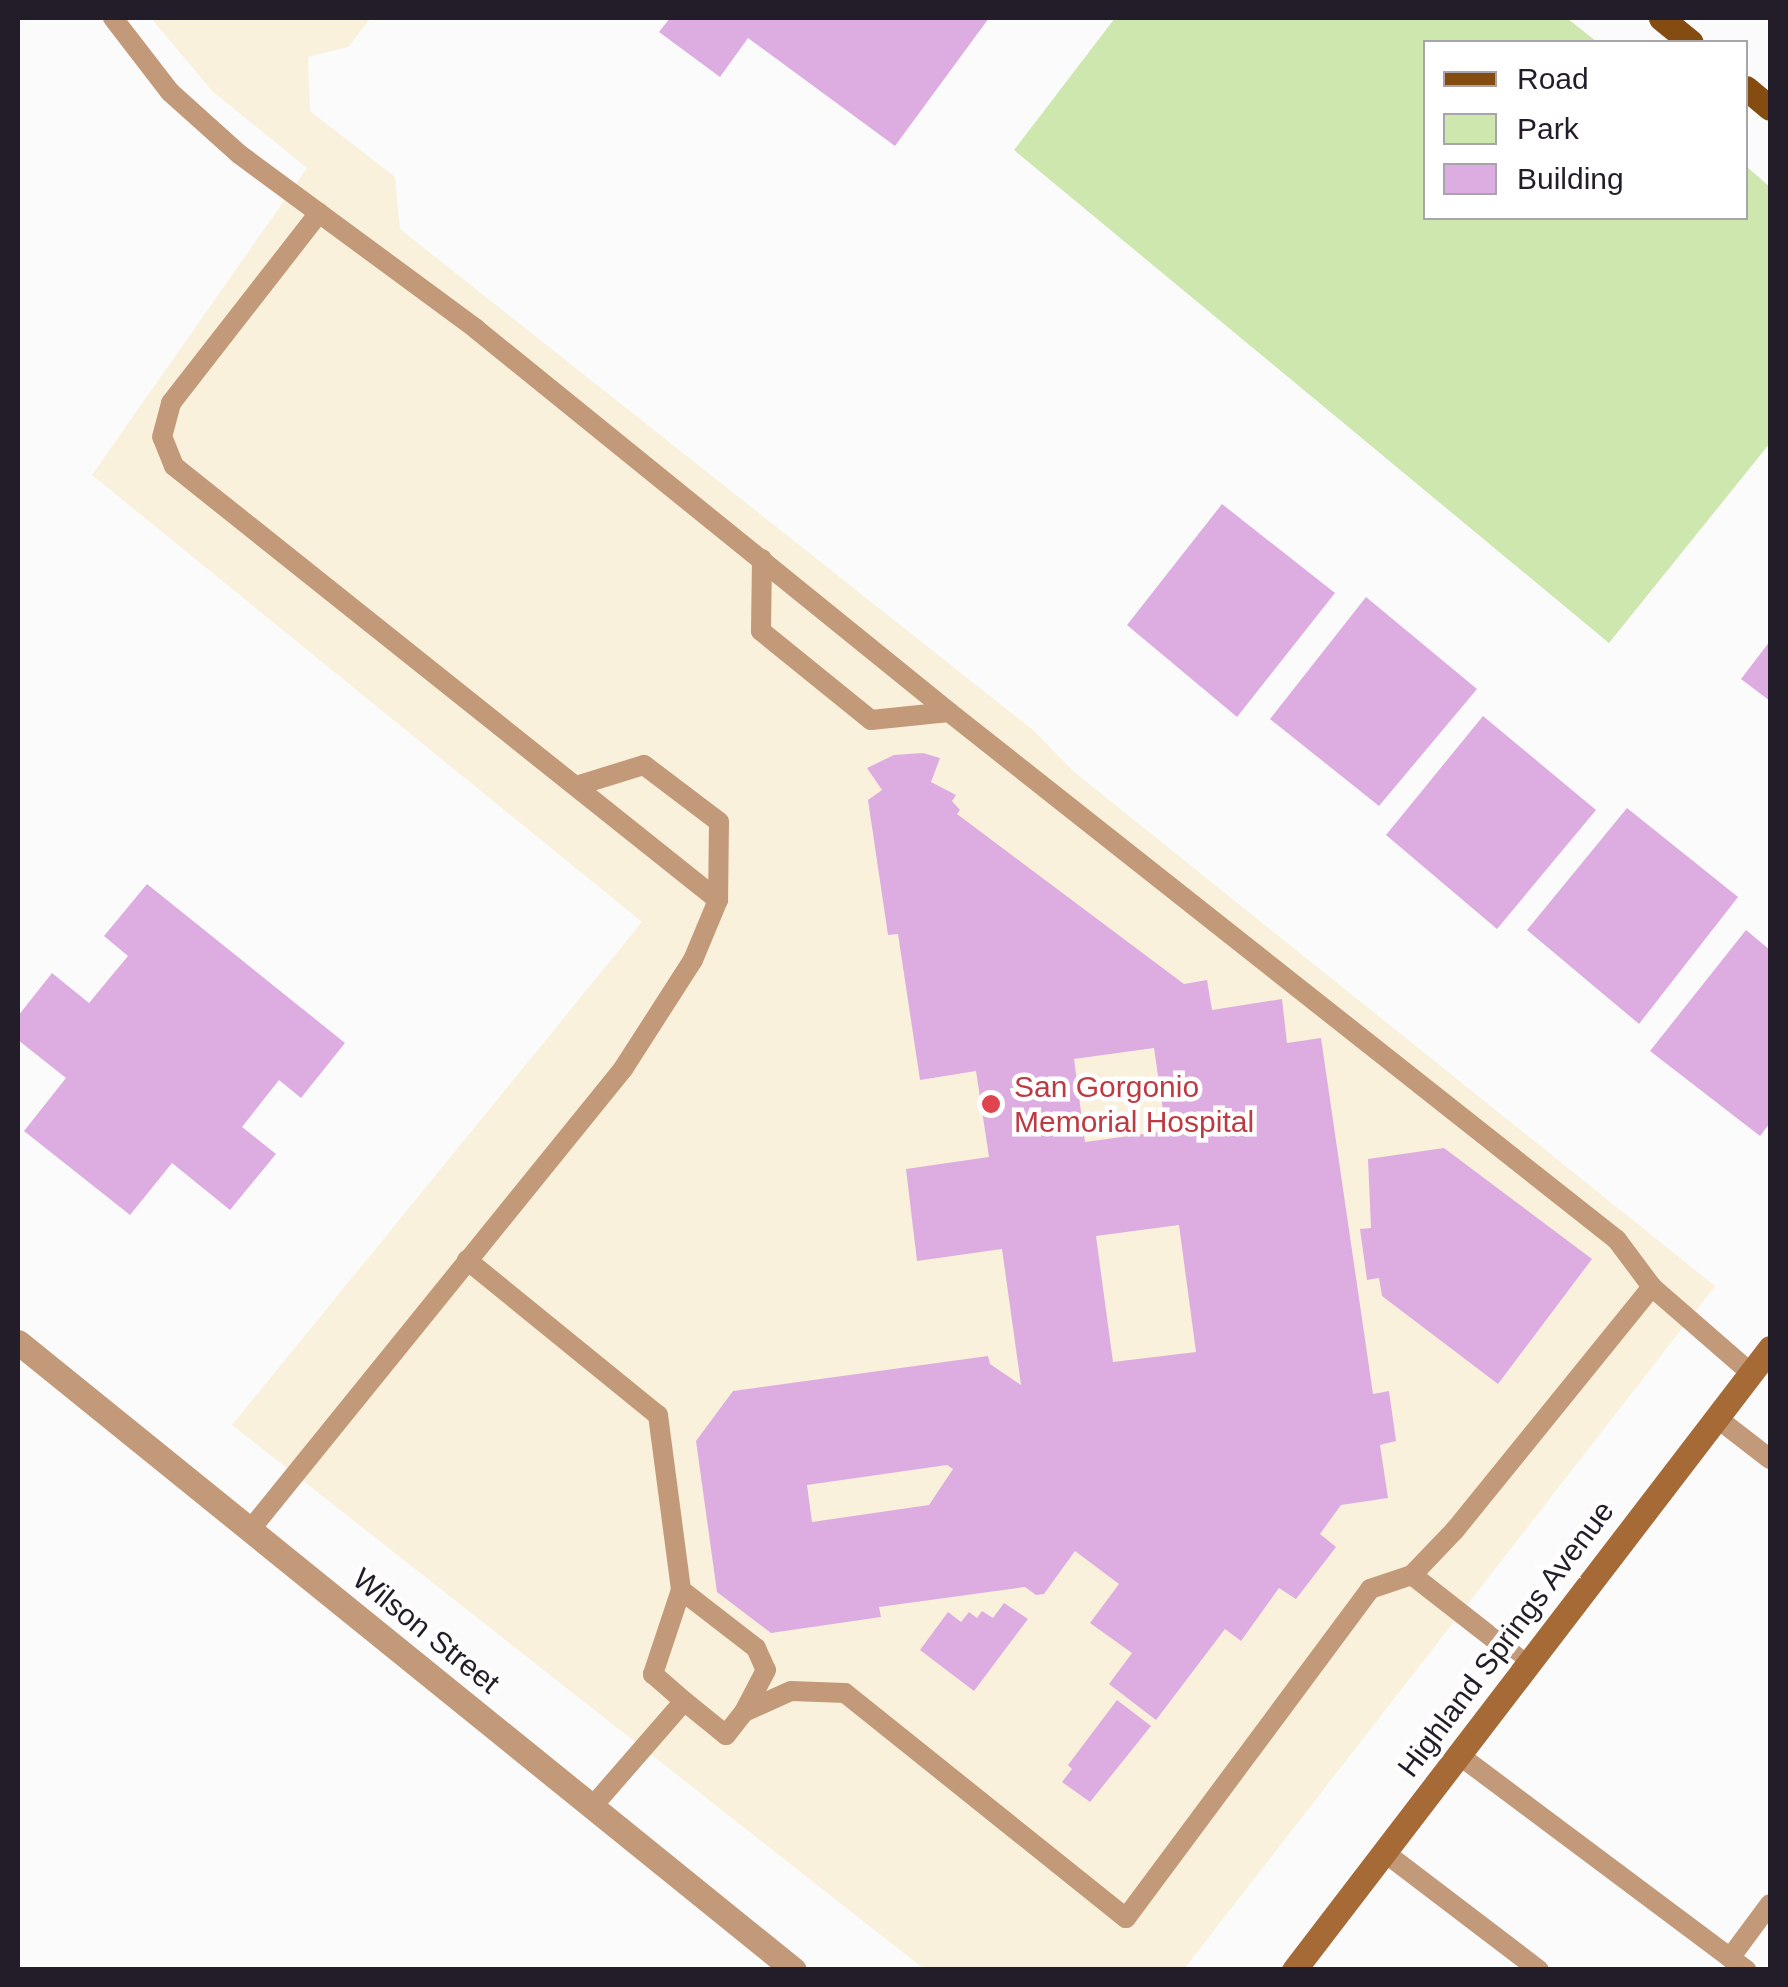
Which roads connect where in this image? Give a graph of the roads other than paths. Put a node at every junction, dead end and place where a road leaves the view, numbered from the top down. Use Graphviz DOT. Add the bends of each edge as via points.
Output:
graph roads {
  1 [pos="113,18"];
  2 [pos="1660,18"];
  3 [pos="1688,40"];
  4 [pos="1748,90"];
  5 [pos="1770,108"];
  6 [pos="320,213"];
  7 [pos="762,559"];
  8 [pos="949,712"];
  9 [pos="576,786"];
  10 [pos="718,900"];
  11 [pos="466,1260"];
  12 [pos="1652,1287"];
  13 [pos="18,1342"];
  14 [pos="1765,1357"];
  15 [pos="1716,1418"];
  16 [pos="1770,1459"];
  17 [pos="250,1530"];
  18 [pos="1412,1575"];
  19 [pos="681,1590"];
  20 [pos="1528,1665"];
  21 [pos="684,1701"];
  22 [pos="744,1712"];
  23 [pos="1458,1755"];
  24 [pos="592,1807"];
  25 [pos="1384,1852"];
  26 [pos="1770,1904"];
  27 [pos="1738,1964"];
  28 [pos="1536,1969"];
  29 [pos="794,1970"];
  30 [pos="1294,1970"];
  1 -- 6 [label="lane" via="170,92"];
  2 -- 3 [label="main road"];
  4 -- 5 [label="main road"];
  6 -- 7 [label="lane" via="476,328"];
  6 -- 9 [label="lane" via="171,403 162,437 174,466"];
  7 -- 8 [label="lane"];
  7 -- 8 [label="lane" via="760,630 871,720"];
  8 -- 12 [label="lane" via="1617,1240"];
  9 -- 10 [label="lane"];
  9 -- 10 [label="lane" via="644,766 719,822"];
  10 -- 11 [label="lane" via="693,960 622,1070"];
  11 -- 17 [label="lane"];
  11 -- 19 [label="lane" via="658,1415"];
  12 -- 14 [label="lane"];
  12 -- 18 [label="lane"];
  13 -- 17 [label="street, Wilson Street"];
  14 -- 15 [label="main road, Highland Springs Avenue"];
  15 -- 16 [label="lane"];
  15 -- 20 [label="main road, Highland Springs Avenue"];
  17 -- 24 [label="street, Wilson Street"];
  18 -- 20 [label="lane"];
  18 -- 22 [label="lane" via="1370,1589 1126,1918 845,1693 791,1691"];
  19 -- 21 [label="lane" via="653,1674"];
  19 -- 22 [label="lane" via="756,1648 766,1670"];
  20 -- 23 [label="main road, Highland Springs Avenue"];
  21 -- 22 [label="lane" via="726,1735"];
  21 -- 24 [label="lane"];
  23 -- 25 [label="main road, Highland Springs Avenue"];
  23 -- 27 [label="lane"];
  24 -- 29 [label="street, Wilson Street"];
  25 -- 28 [label="lane"];
  25 -- 30 [label="main road, Highland Springs Avenue"];
  26 -- 27 [label="lane"];
}
